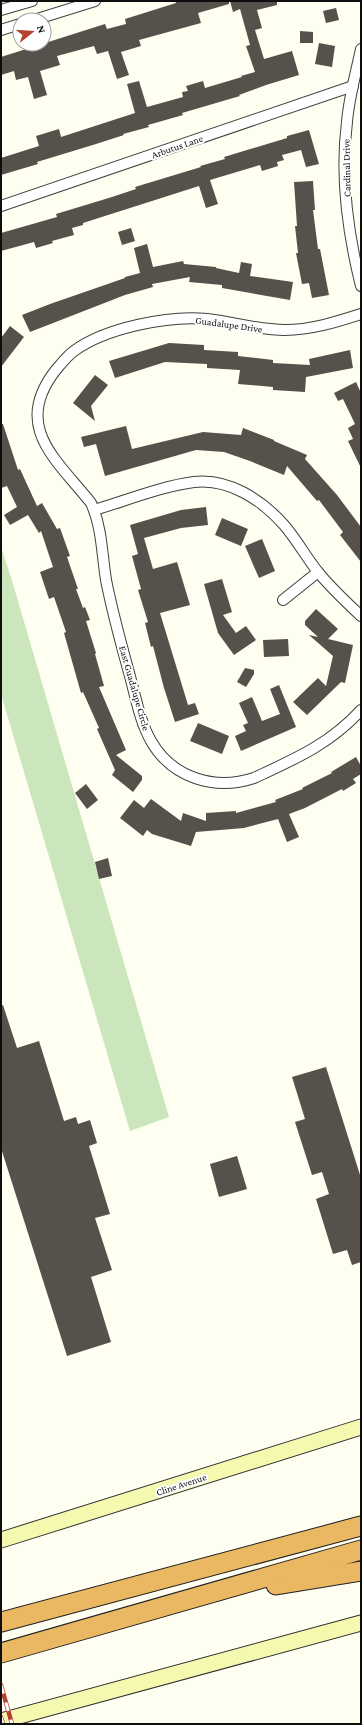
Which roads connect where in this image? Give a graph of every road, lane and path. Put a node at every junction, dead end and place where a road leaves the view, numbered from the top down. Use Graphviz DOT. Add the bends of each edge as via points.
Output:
graph roads {
  1 [pos="32,1"];
  2 [pos="95,1"];
  3 [pos="1,10"];
  4 [pos="52,14"];
  5 [pos="12,27"];
  6 [pos="1,30"];
  7 [pos="361,49"];
  8 [pos="353,86"];
  9 [pos="1,206"];
  10 [pos="361,286"];
  11 [pos="361,314"];
  12 [pos="94,510"];
  13 [pos="318,572"];
  14 [pos="283,600"];
  15 [pos="361,616"];
  16 [pos="361,710"];
  17 [pos="361,1427"];
  18 [pos="361,1520"];
  19 [pos="361,1526"];
  20 [pos="1,1540"];
  21 [pos="281,1547"];
  22 [pos="361,1550"];
  23 [pos="361,1571"];
  24 [pos="201,1597"];
  25 [pos="1,1622"];
  26 [pos="361,1623"];
  27 [pos="1,1653"];
  28 [pos="1,1721"];
  1 -- 3 [label="street"];
  2 -- 4 [label="street"];
  5 -- 6 [label="street"];
  7 -- 8 [label="street, Cardinal Drive"];
  8 -- 9 [label="street, Arbutus Lane"];
  8 -- 10 [label="street, Cardinal Drive" via="345,143 346,192"];
  11 -- 12 [label="street, Guadalupe Drive" via="323,325 290,330 263,329 206,319 159,321 109,333 74,351 47,382 37,408 37,419 43,440 51,454"];
  12 -- 13 [label="street" via="194,482 232,487 259,502 272,513 285,526"];
  12 -- 16 [label="street, East Guadalupe Circle" via="107,582 138,704 150,740 174,767 186,775 206,782 243,782 321,745 339,732"];
  13 -- 14 [label="street"];
  13 -- 15 [label="street"];
  17 -- 20 [label="main road, Cline Avenue"];
  18 -- 21 [label="highway"];
  19 -- 21 [label="highway"];
  21 -- 25 [label="highway"];
  22 -- 24 [label="highway"];
  23 -- 24 [label="highway"];
  24 -- 27 [label="highway"];
  26 -- 28 [label="main road"];
}
